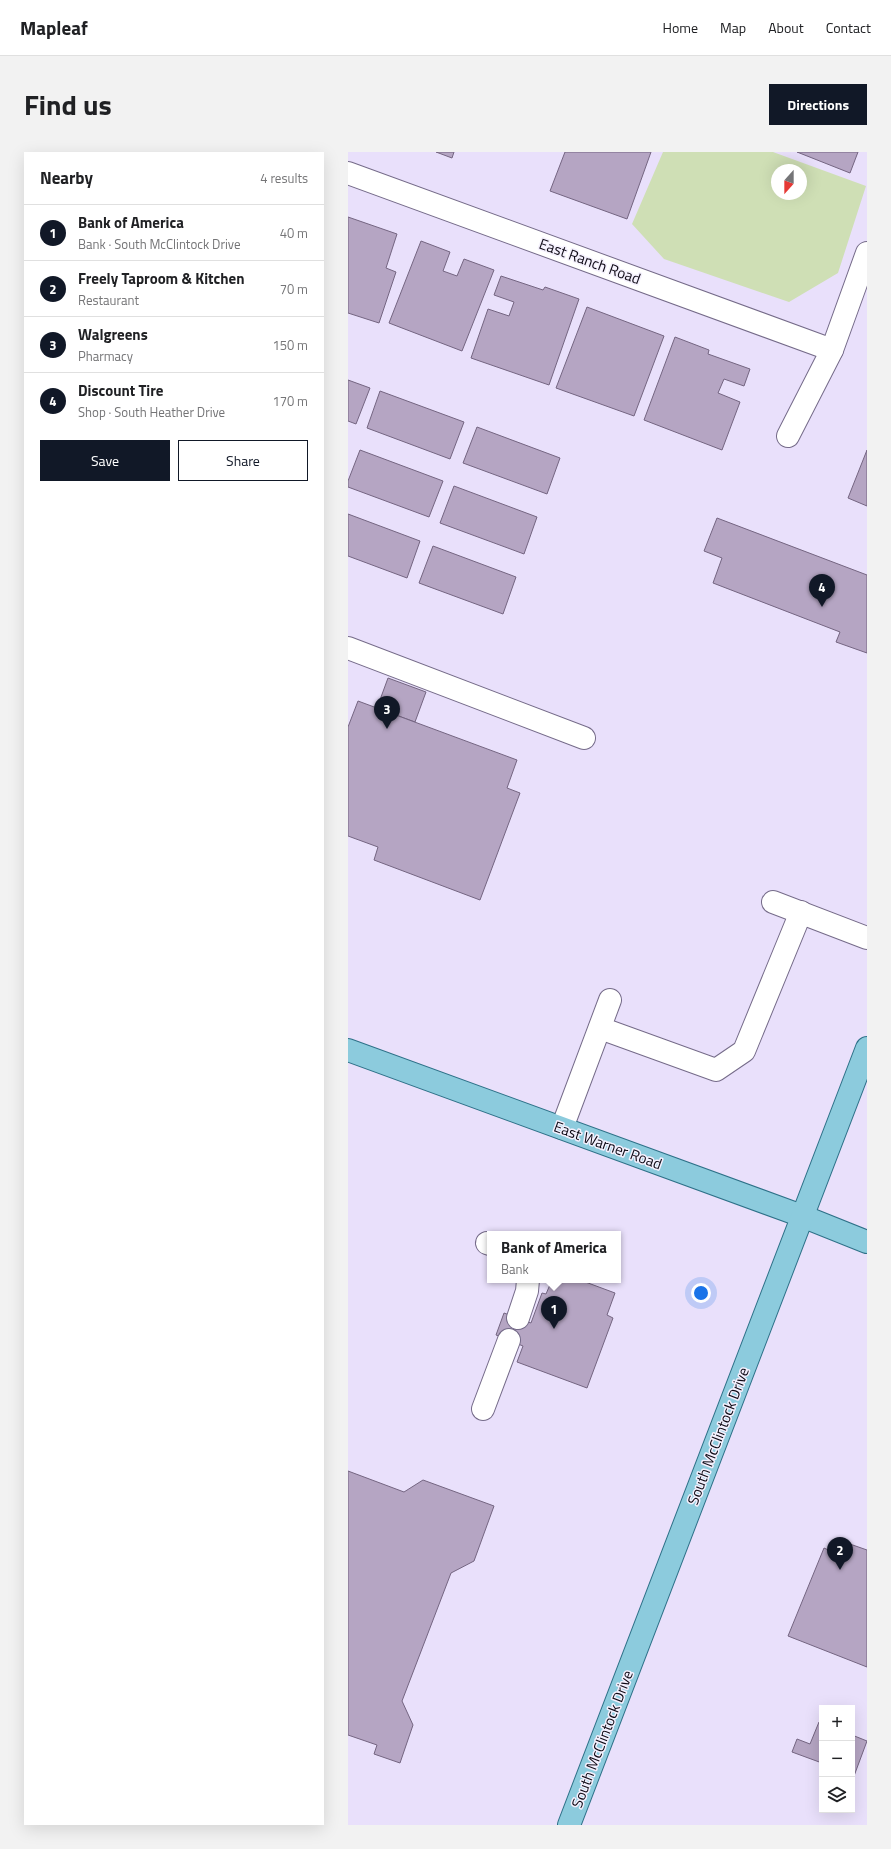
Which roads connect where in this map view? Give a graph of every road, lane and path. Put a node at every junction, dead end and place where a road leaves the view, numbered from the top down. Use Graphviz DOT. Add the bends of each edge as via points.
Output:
graph roads {
  1 [pos="348,173"];
  2 [pos="867,253"];
  3 [pos="832,350"];
  4 [pos="788,436"];
  5 [pos="348,648"];
  6 [pos="584,738"];
  7 [pos="773,902"];
  8 [pos="801,912"];
  9 [pos="867,938"];
  10 [pos="610,1000"];
  11 [pos="600,1028"];
  12 [pos="867,1048"];
  13 [pos="348,1050"];
  14 [pos="562,1128"];
  15 [pos="802,1216"];
  16 [pos="867,1242"];
  17 [pos="528,1283"];
  18 [pos="518,1318"];
  19 [pos="509,1340"];
  20 [pos="483,1409"];
  21 [pos="569,1825"];
  1 -- 3 [label="street, East Ranch Road"];
  2 -- 3 [label="street"];
  3 -- 4 [label="street"];
  5 -- 6 [label="street"];
  7 -- 8 [label="street"];
  8 -- 9 [label="street"];
  8 -- 11 [label="street" via="744,1051 716,1070"];
  10 -- 11 [label="street"];
  11 -- 14 [label="street"];
  12 -- 15 [label="main road, South McClintock Drive"];
  13 -- 14 [label="main road, East Warner Road"];
  14 -- 15 [label="main road, East Warner Road"];
  15 -- 16 [label="main road, East Warner Road"];
  15 -- 21 [label="main road, South McClintock Drive"];
  17 -- 18 [label="street"];
  19 -- 20 [label="street"];
}
